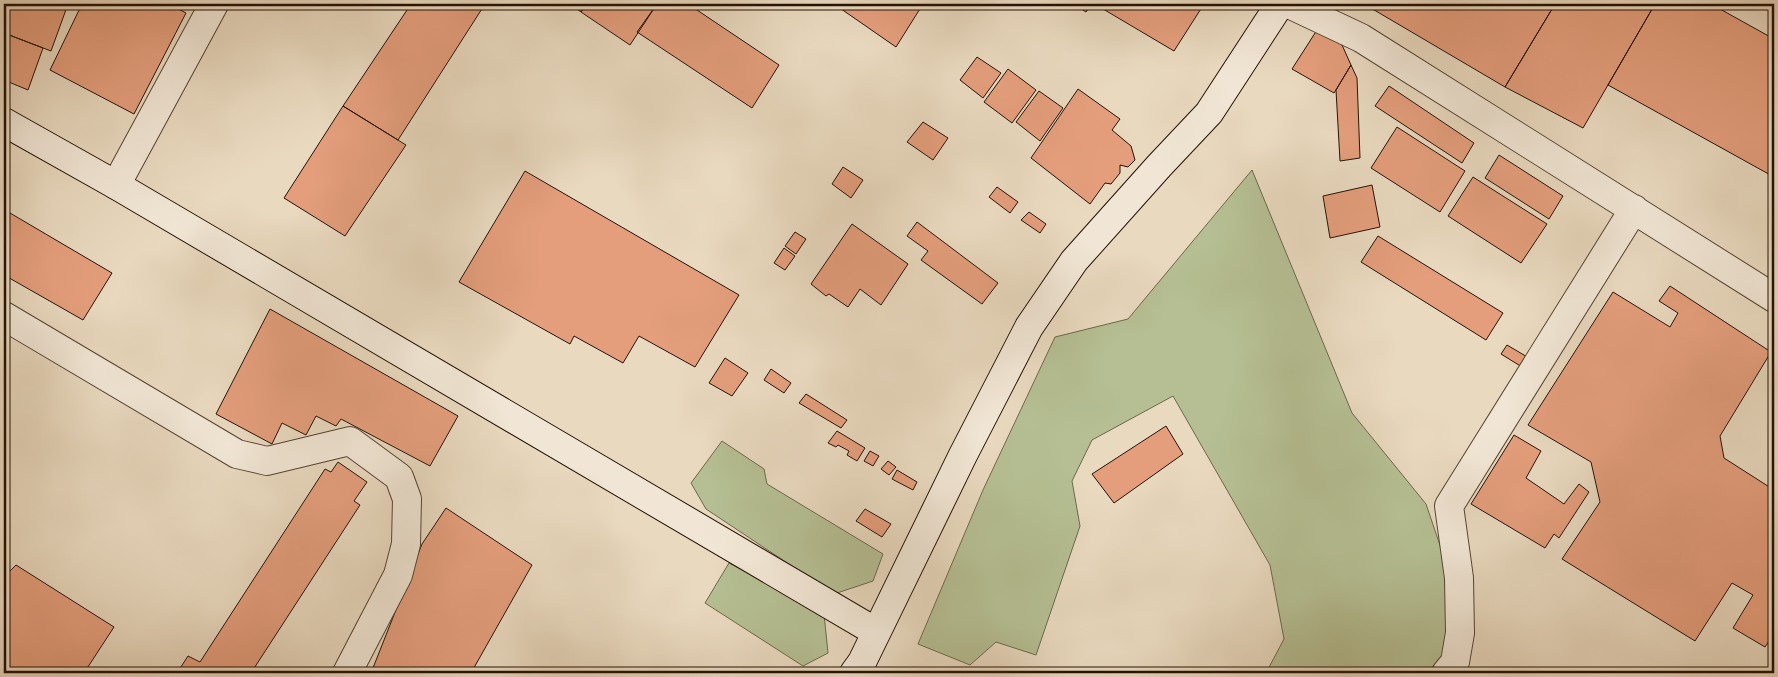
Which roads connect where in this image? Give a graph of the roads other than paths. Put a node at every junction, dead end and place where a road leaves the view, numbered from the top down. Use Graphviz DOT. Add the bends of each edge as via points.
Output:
graph roads {
  1 [pos="214,4"];
  2 [pos="1280,4"];
  3 [pos="1289,4"];
  4 [pos="4,122"];
  5 [pos="116,185"];
  6 [pos="1634,209"];
  7 [pos="1774,298"];
  8 [pos="4,316"];
  9 [pos="876,632"];
  10 [pos="347,673"];
  11 [pos="854,673"];
  12 [pos="1446,673"];
  1 -- 5 [label="street"];
  2 -- 9 [label="street" via="1210,113 1074,261 1029,327"];
  3 -- 6 [label="street" via="1362,38"];
  4 -- 5 [label="street"];
  5 -- 9 [label="street"];
  6 -- 7 [label="street"];
  6 -- 12 [label="street" via="1448,506 1459,578 1460,633 1455,662"];
  8 -- 10 [label="street" via="237,454 267,461 350,441 399,477 407,499 406,544 398,575"];
  9 -- 11 [label="street"];
}
